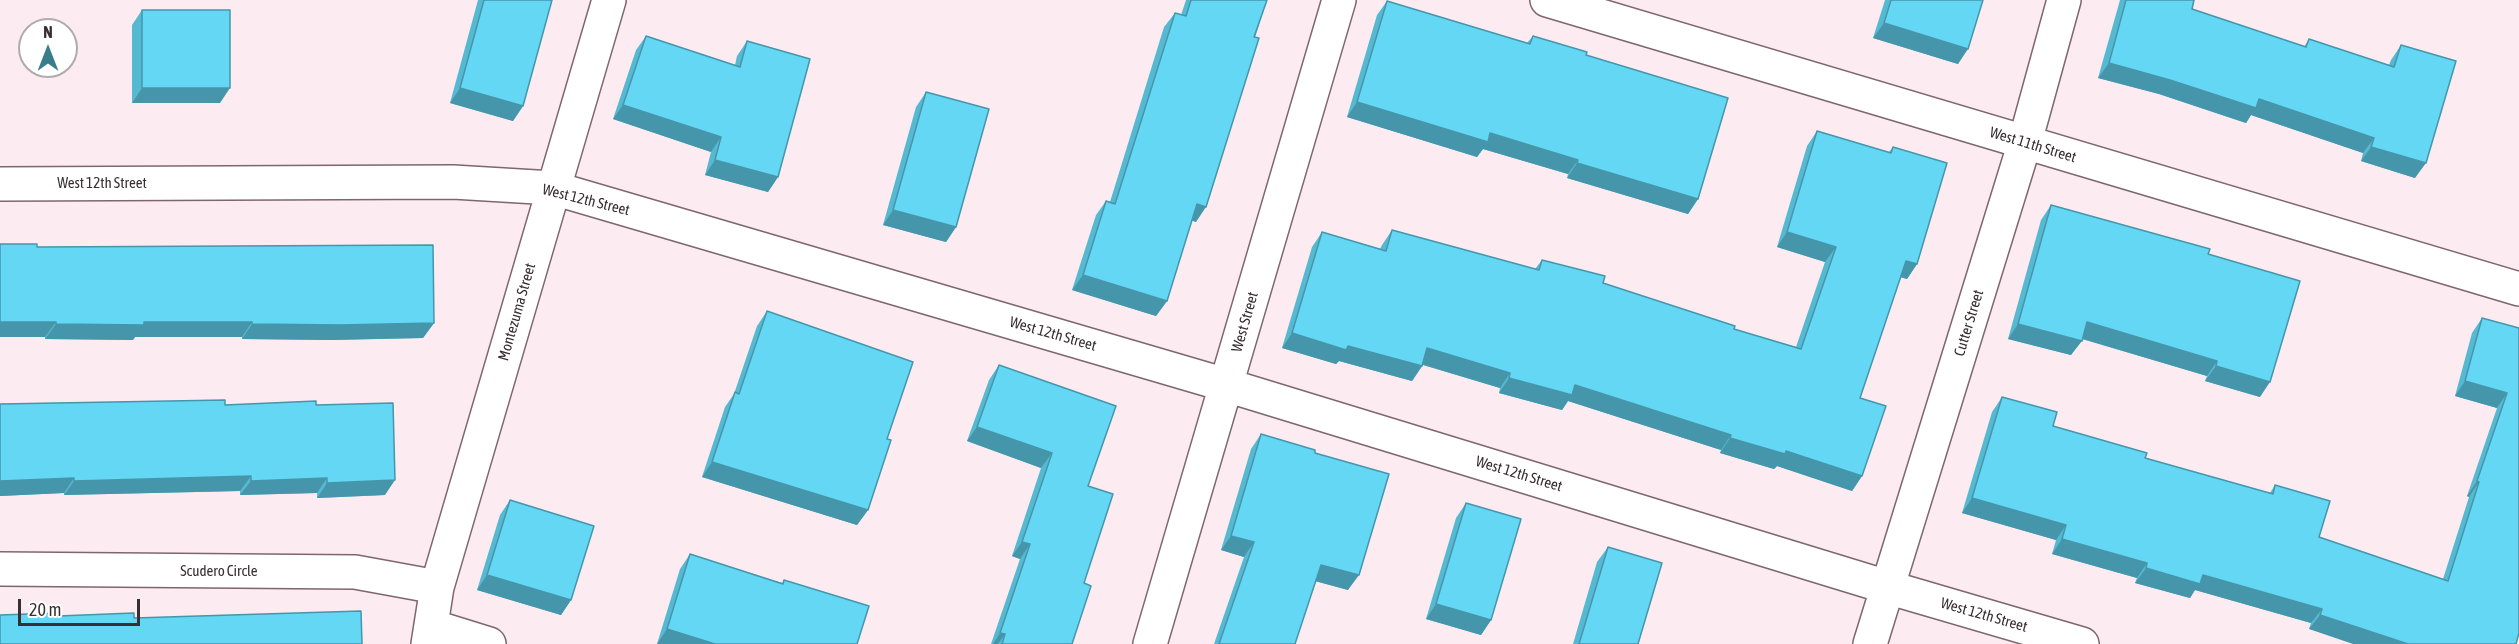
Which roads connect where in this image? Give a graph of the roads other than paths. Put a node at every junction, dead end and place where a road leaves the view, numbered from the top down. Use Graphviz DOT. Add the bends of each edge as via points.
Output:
graph roads {
  1 [pos="609,0"];
  2 [pos="1339,0"];
  3 [pos="1547,0"];
  4 [pos="2064,0"];
  5 [pos="2025,142"];
  6 [pos="0,183"];
  7 [pos="553,188"];
  8 [pos="2519,289"];
  9 [pos="1226,385"];
  10 [pos="0,569"];
  11 [pos="437,587"];
  12 [pos="1887,587"];
  13 [pos="430,635"];
  14 [pos="489,644"];
  15 [pos="1150,644"];
  16 [pos="1869,644"];
  17 [pos="2082,644"];
  1 -- 7 [label="street, Montezuma Street"];
  2 -- 9 [label="street, West Street"];
  3 -- 5 [label="street, West 11th Street"];
  4 -- 5 [label="street, Cutter Street"];
  5 -- 8 [label="street, West 11th Street"];
  5 -- 12 [label="street, Cutter Street"];
  6 -- 7 [label="street, West 12th Street" via="453,182"];
  7 -- 9 [label="street, West 12th Street"];
  7 -- 11 [label="street, Montezuma Street"];
  9 -- 12 [label="street, West 12th Street"];
  9 -- 15 [label="street, West Street"];
  10 -- 11 [label="street, Scudero Circle" via="356,572"];
  11 -- 13 [label="street, Montezuma Street"];
  12 -- 16 [label="street, Cutter Street"];
  12 -- 17 [label="street, West 12th Street"];
  13 -- 14 [label="street"];
}
